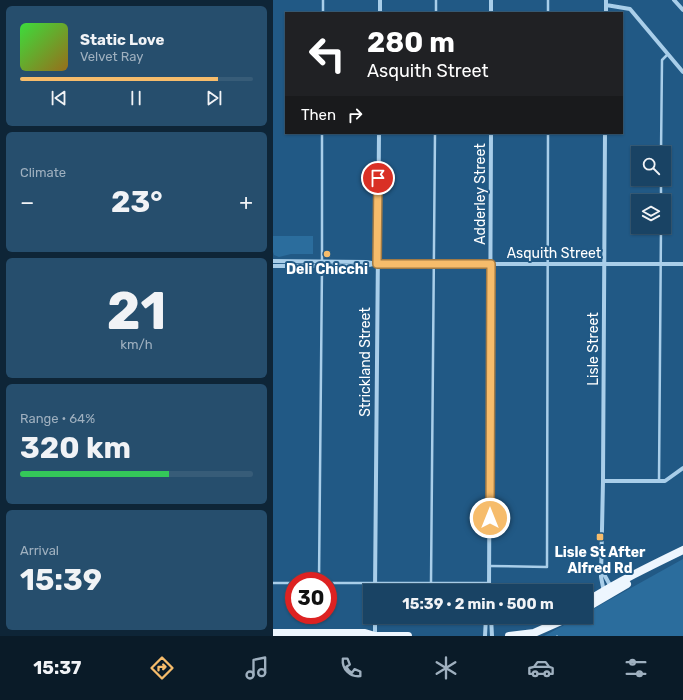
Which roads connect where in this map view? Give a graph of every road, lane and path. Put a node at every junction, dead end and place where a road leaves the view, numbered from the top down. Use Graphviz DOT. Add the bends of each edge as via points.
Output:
graph roads {
  1 [pos="323,0"];
  2 [pos="380,0"];
  3 [pos="436,0"];
  4 [pos="491,0"];
  5 [pos="548,0"];
  6 [pos="606,0"];
  7 [pos="674,0"];
  8 [pos="606,5"];
  9 [pos="683,10"];
  10 [pos="323,12"];
  11 [pos="380,12"];
  12 [pos="436,12"];
  13 [pos="491,12"];
  14 [pos="548,12"];
  15 [pos="606,12"];
  16 [pos="668,54"];
  17 [pos="683,72"];
  18 [pos="322,134"];
  19 [pos="379,134"];
  20 [pos="435,134"];
  21 [pos="491,134"];
  22 [pos="548,134"];
  23 [pos="605,134"];
  24 [pos="661,146"];
  25 [pos="661,234"];
  26 [pos="273,261"];
  27 [pos="605,263"];
  28 [pos="321,264"];
  29 [pos="377,264"];
  30 [pos="435,264"];
  31 [pos="491,264"];
  32 [pos="547,264"];
  33 [pos="660,264"];
  34 [pos="683,264"];
  35 [pos="273,266"];
  36 [pos="683,468"];
  37 [pos="603,481"];
  38 [pos="659,481"];
  39 [pos="683,550"];
  40 [pos="489,566"];
  41 [pos="602,566"];
  42 [pos="319,572"];
  43 [pos="273,583"];
  44 [pos="285,583"];
  45 [pos="337,583"];
  46 [pos="375,583"];
  47 [pos="431,583"];
  48 [pos="489,583"];
  49 [pos="609,591"];
  50 [pos="593,599"];
  51 [pos="593,603"];
  52 [pos="375,624"];
  53 [pos="486,624"];
  54 [pos="491,624"];
  55 [pos="554,624"];
  56 [pos="555,624"];
  57 [pos="551,626"];
  58 [pos="273,633"];
  59 [pos="375,636"];
  60 [pos="408,636"];
  61 [pos="485,636"];
  62 [pos="491,636"];
  63 [pos="509,636"];
  64 [pos="556,636"];
  65 [pos="559,636"];
  1 -- 10 [label="lane"];
  2 -- 11 [label="street"];
  3 -- 12 [label="lane"];
  4 -- 13 [label="street"];
  5 -- 14 [label="lane"];
  6 -- 8 [label="street"];
  7 -- 9 [label="street"];
  8 -- 15 [label="street"];
  8 -- 16 [label="street" via="630,9"];
  16 -- 17 [label="street"];
  16 -- 24 [label="lane" via="662,60"];
  18 -- 28 [label="lane"];
  19 -- 29 [label="street, Strickland Street"];
  20 -- 30 [label="lane"];
  21 -- 31 [label="street, Adderley Street"];
  22 -- 32 [label="lane"];
  23 -- 27 [label="street, Lisle Street"];
  25 -- 33 [label="lane"];
  26 -- 28 [label="street, Asquith Street"];
  27 -- 32 [label="street, Asquith Street"];
  27 -- 33 [label="street, Asquith Street"];
  27 -- 37 [label="street, Lisle Street"];
  28 -- 29 [label="street, Asquith Street"];
  28 -- 35 [label="street, Asquith Street"];
  28 -- 42 [label="lane"];
  29 -- 30 [label="street, Asquith Street"];
  29 -- 46 [label="street, Strickland Street"];
  30 -- 31 [label="street, Asquith Street"];
  30 -- 47 [label="lane"];
  31 -- 32 [label="street, Asquith Street"];
  31 -- 40 [label="street, Adderley Street"];
  32 -- 40 [label="lane" via="547,567"];
  33 -- 34 [label="street, Asquith Street"];
  33 -- 38 [label="lane"];
  36 -- 38 [label="street" via="665,481"];
  37 -- 38 [label="street"];
  37 -- 41 [label="street, Lisle Street"];
  39 -- 49 [label="main road"];
  40 -- 48 [label="street, Adderley Street"];
  41 -- 49 [label="street, Lisle Street"];
  41 -- 49 [label="street, Lisle Street" via="601,577"];
  43 -- 44 [label="lane"];
  45 -- 46 [label="lane"];
  46 -- 47 [label="lane"];
  47 -- 48 [label="lane"];
  49 -- 50 [label="main road"];
  49 -- 51 [label="main road"];
  52 -- 59 [label="street"];
  53 -- 61 [label="street"];
  54 -- 62 [label="street"];
  55 -- 57 [label="main road"];
  56 -- 57 [label="main road"];
  57 -- 63 [label="main road" via="534,633"];
  58 -- 59 [label="main road" via="365,633"];
  59 -- 60 [label="main road"];
  64 -- 65 [label="path"];
}
